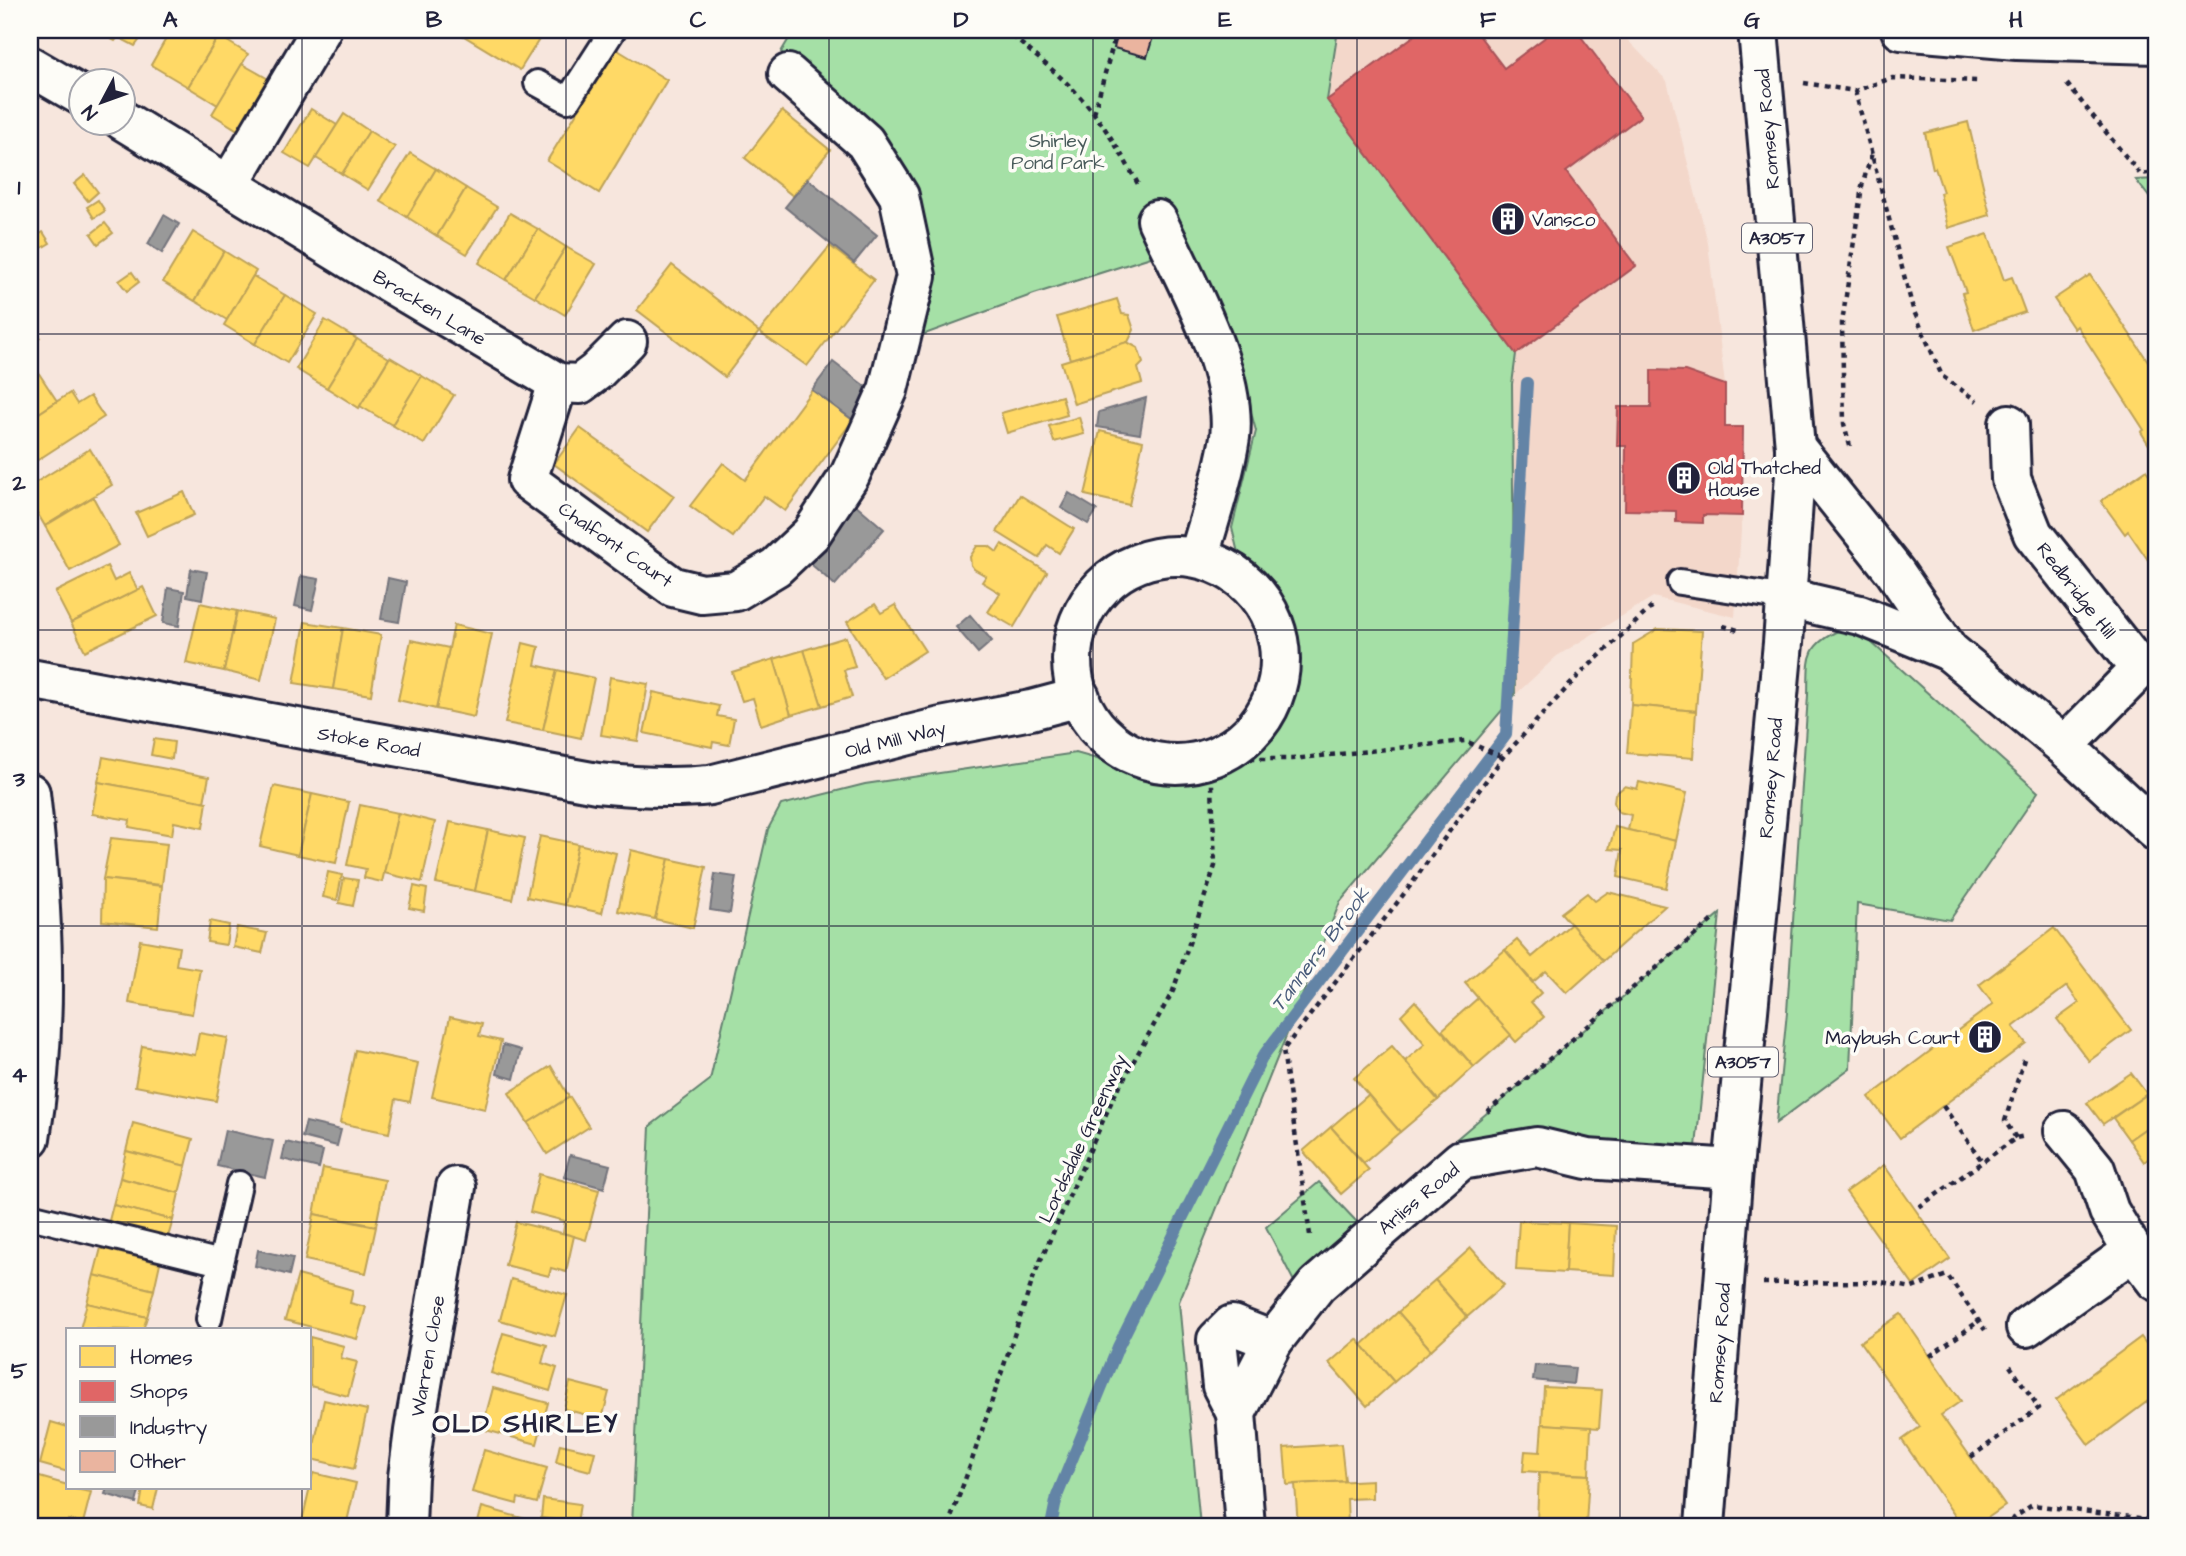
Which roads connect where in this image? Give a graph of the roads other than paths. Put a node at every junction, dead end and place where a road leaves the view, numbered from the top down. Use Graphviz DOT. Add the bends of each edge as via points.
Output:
graph roads {
  1 [pos="321,30"];
  2 [pos="613,30"];
  3 [pos="1758,30"];
  4 [pos="1901,30"];
  5 [pos="2156,44"];
  6 [pos="30,66"];
  7 [pos="788,74"];
  8 [pos="537,83"];
  9 [pos="66,86"];
  10 [pos="136,129"];
  11 [pos="229,185"];
  12 [pos="1157,220"];
  13 [pos="627,341"];
  14 [pos="558,383"];
  15 [pos="2009,424"];
  16 [pos="1795,447"];
  17 [pos="1199,556"];
  18 [pos="1681,582"];
  19 [pos="1787,598"];
  20 [pos="1949,650"];
  21 [pos="2148,677"];
  22 [pos="30,678"];
  23 [pos="1080,697"];
  24 [pos="2064,746"];
  25 [pos="710,785"];
  26 [pos="30,793"];
  27 [pos="2156,831"];
  28 [pos="2064,1131"];
  29 [pos="30,1138"];
  30 [pos="1733,1169"];
  31 [pos="239,1184"];
  32 [pos="456,1187"];
  33 [pos="30,1216"];
  34 [pos="2133,1251"];
  35 [pos="220,1264"];
  36 [pos="2156,1281"];
  37 [pos="209,1319"];
  38 [pos="2009,1333"];
  39 [pos="1273,1341"];
  40 [pos="1236,1413"];
  41 [pos="406,1526"];
  42 [pos="1245,1526"];
  43 [pos="1706,1526"];
  1 -- 11 [label="street"];
  2 -- 8 [label="lane" via="568,100"];
  3 -- 16 [label="street, Romsey Road / A3057"];
  4 -- 5 [label="street" via="2017,40"];
  6 -- 9 [label="street"];
  7 -- 14 [label="street, Chalfont Court" via="864,142 899,196 916,276 888,390 850,475 811,534 776,567 736,591 702,594 673,587 527,480"];
  10 -- 11 [label="street, Bracken Lane"];
  11 -- 14 [label="street, Bracken Lane"];
  12 -- 17 [label="street" via="1215,345 1227,393 1230,434"];
  13 -- 14 [label="street" via="580,384"];
  15 -- 21 [label="street, Redbridge Hill" via="2011,479 2033,534"];
  16 -- 19 [label="street, Romsey Road / A3057"];
  16 -- 20 [label="street" via="1895,572"];
  17 -- 23 [label="street" via="1166,556 1131,566 1101,587 1087,606 1073,640 1073,676"];
  17 -- 23 [label="street" via="1245,582 1268,610 1279,644 1276,693 1259,725 1211,759 1175,764 1149,761 1116,745 1095,726"];
  18 -- 19 [label="lane"];
  19 -- 20 [label="street" via="1860,615"];
  19 -- 30 [label="street, Romsey Road / A3057"];
  20 -- 24 [label="street"];
  21 -- 24 [label="street, Redbridge Hill"];
  22 -- 25 [label="street, Stoke Road" via="597,783 665,788"];
  23 -- 25 [label="street, Old Mill Way"];
  24 -- 27 [label="street"];
  26 -- 29 [label="street" via="42,936 41,1033"];
  28 -- 34 [label="street" via="2095,1169 2109,1211"];
  30 -- 39 [label="street, Arliss Road" via="1587,1159 1536,1147 1461,1160 1317,1285"];
  30 -- 43 [label="street, Romsey Road / A3057"];
  31 -- 35 [label="lane"];
  32 -- 41 [label="street, Warren Close" via="414,1431"];
  33 -- 35 [label="lane"];
  34 -- 36 [label="street"];
  34 -- 38 [label="street"];
  35 -- 37 [label="lane"];
  39 -- 40 [label="street, Arliss Road"];
  39 -- 40 [label="street" via="1232,1325 1217,1340 1222,1386"];
  40 -- 42 [label="street"];
}
